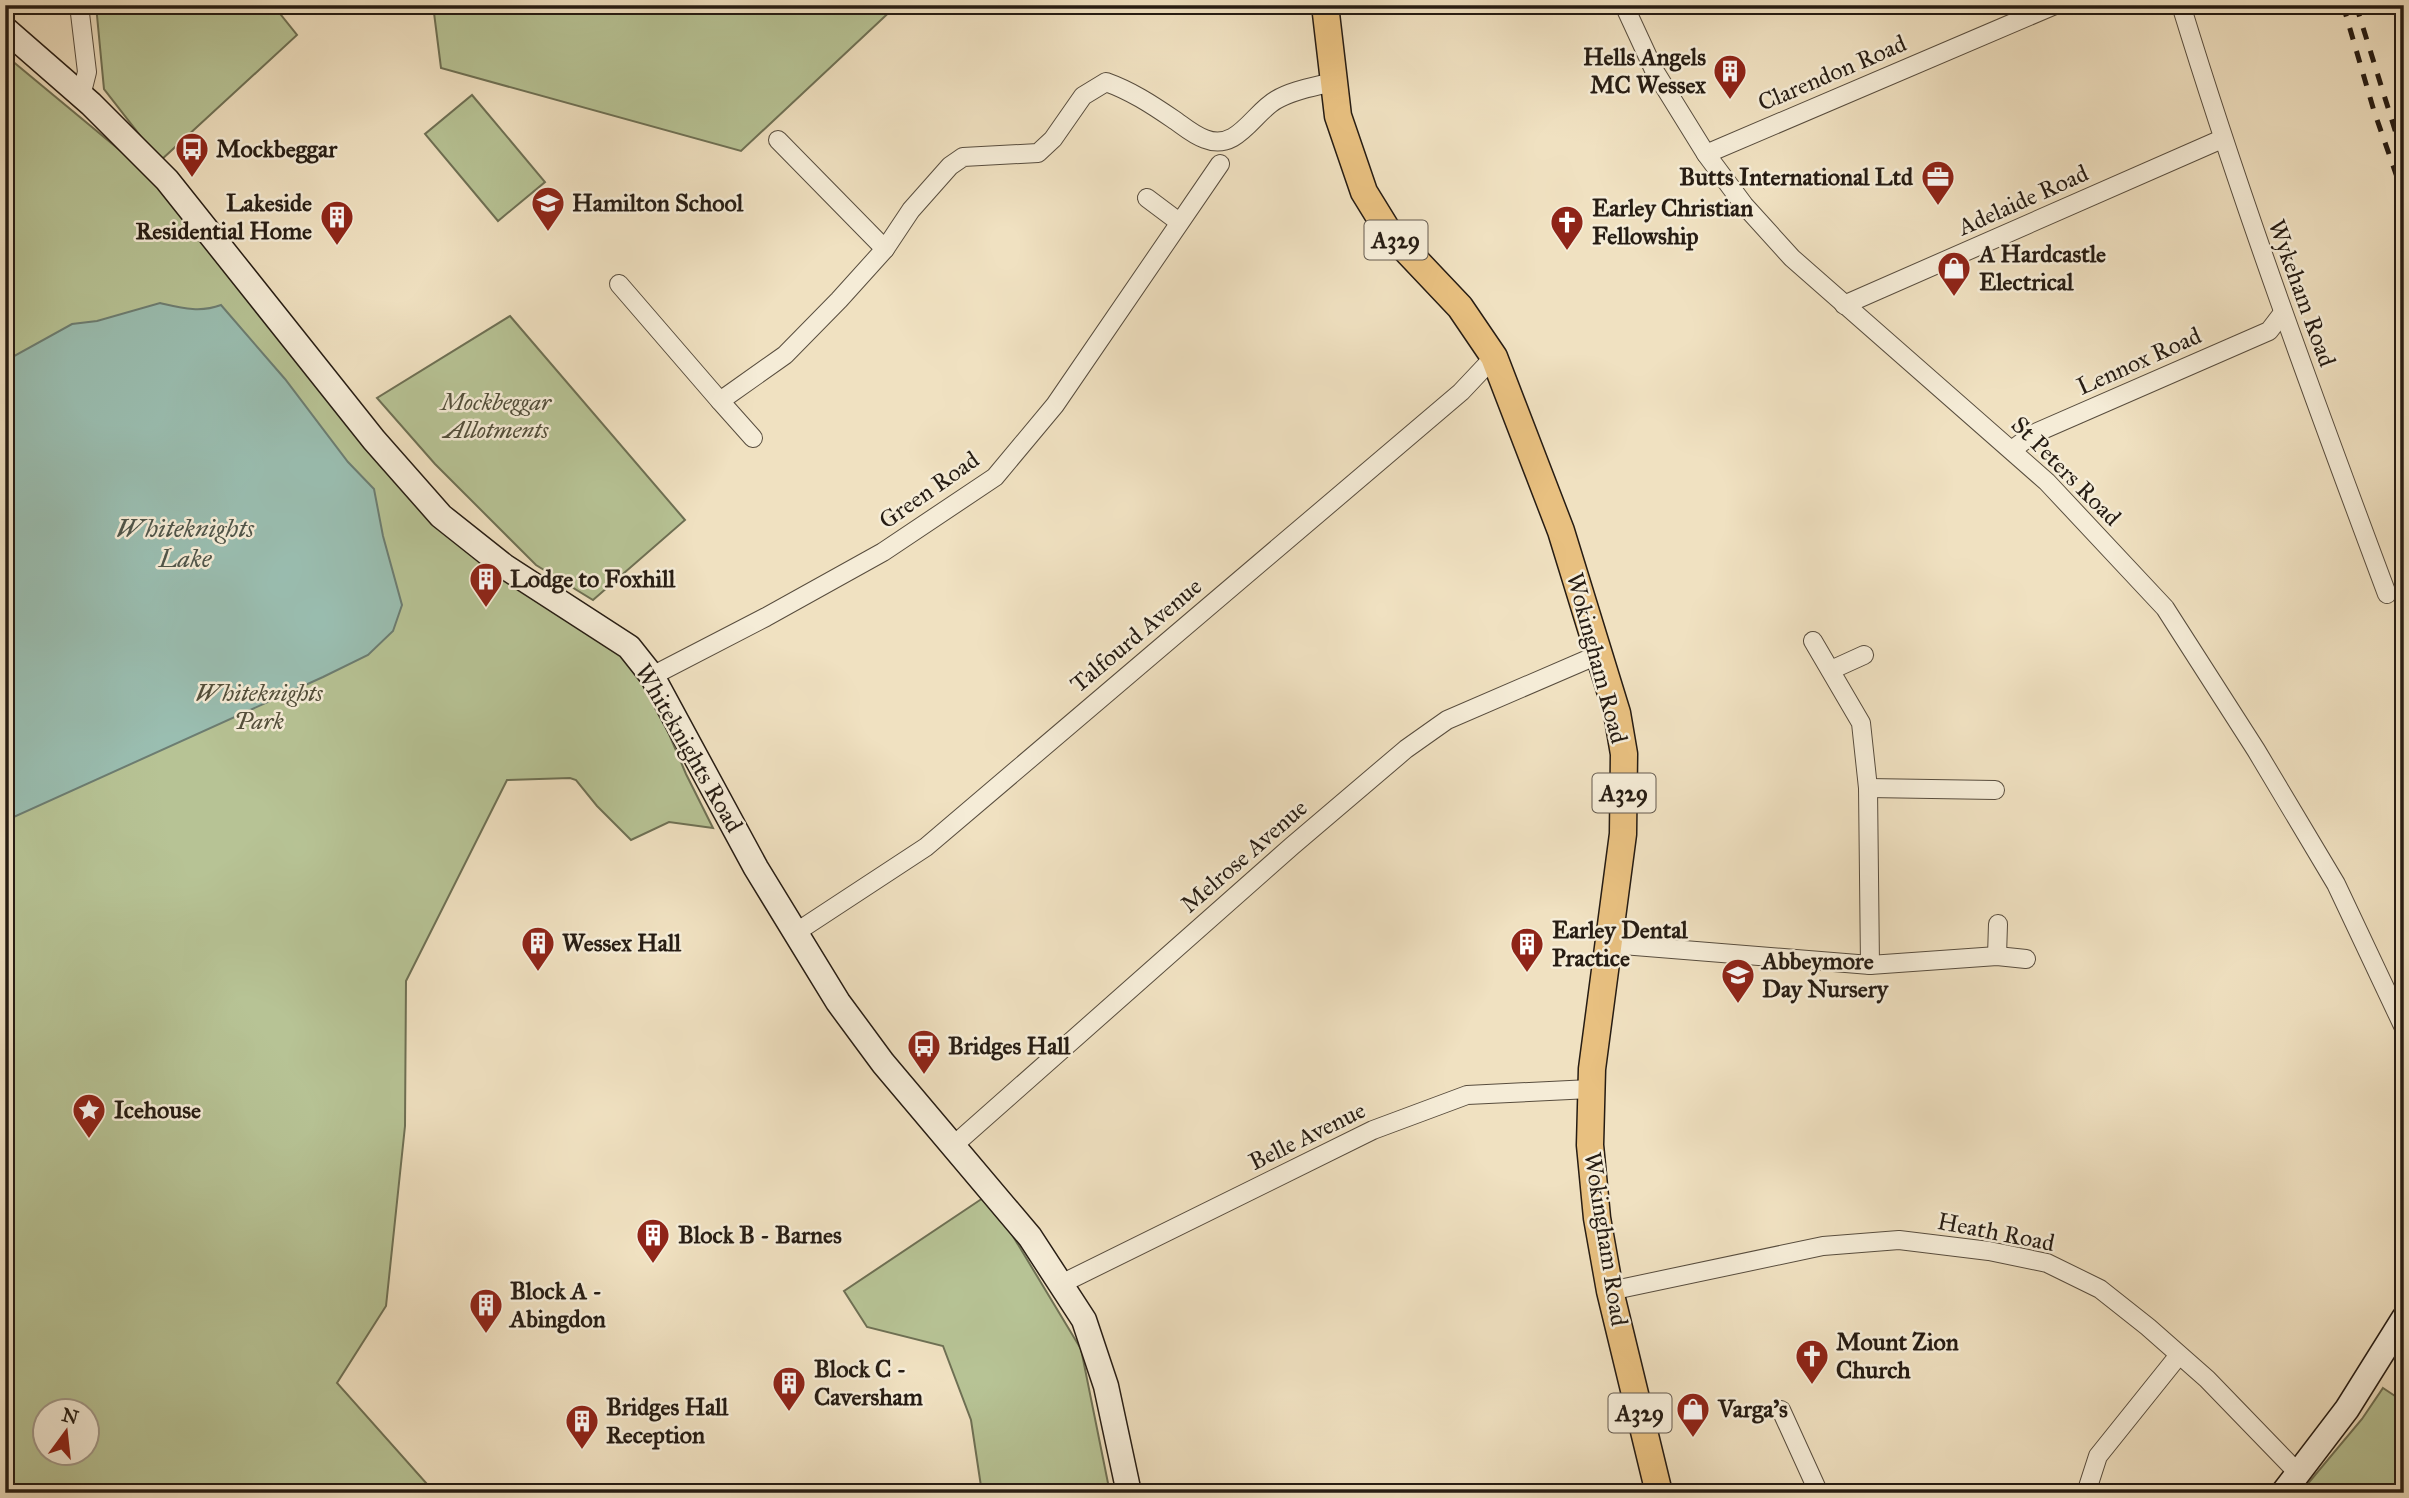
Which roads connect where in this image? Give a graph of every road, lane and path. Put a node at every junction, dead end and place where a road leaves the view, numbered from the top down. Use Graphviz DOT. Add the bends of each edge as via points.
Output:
graph roads {
  1 [pos="79,5"];
  2 [pos="1325,5"];
  3 [pos="1623,5"];
  4 [pos="2054,5"];
  5 [pos="2181,5"];
  6 [pos="5,29"];
  7 [pos="1333,82"];
  8 [pos="81,96"];
  9 [pos="2222,139"];
  10 [pos="778,140"];
  11 [pos="1706,154"];
  12 [pos="1220,164"];
  13 [pos="1147,198"];
  14 [pos="1179,222"];
  15 [pos="885,249"];
  16 [pos="619,284"];
  17 [pos="1844,305"];
  18 [pos="2282,314"];
  19 [pos="1494,357"];
  20 [pos="720,401"];
  21 [pos="753,438"];
  22 [pos="2012,450"];
  23 [pos="2387,594"];
  24 [pos="1813,640"];
  25 [pos="1600,654"];
  26 [pos="1864,655"];
  27 [pos="1831,670"];
  28 [pos="652,676"];
  29 [pos="1868,788"];
  30 [pos="1995,790"];
  31 [pos="1998,923"];
  32 [pos="795,933"];
  33 [pos="1610,944"];
  34 [pos="1997,956"];
  35 [pos="2026,959"];
  36 [pos="1870,965"];
  37 [pos="2404,1028"];
  38 [pos="1590,1089"];
  39 [pos="954,1145"];
  40 [pos="1061,1284"];
  41 [pos="1611,1291"];
  42 [pos="2404,1318"];
  43 [pos="2179,1355"];
  44 [pos="1781,1410"];
  45 [pos="2291,1483"];
  46 [pos="1815,1492"];
  47 [pos="1129,1493"];
  48 [pos="1660,1493"];
  49 [pos="2086,1493"];
  1 -- 8 [label="street" via="88,72"];
  2 -- 7 [label="main road, Wokingham Road / A329"];
  3 -- 11 [label="street, St Peters Road" via="1654,70"];
  4 -- 11 [label="street, Clarendon Road"];
  5 -- 9 [label="street, Wykeham Road"];
  6 -- 8 [label="street, Whiteknights Road"];
  7 -- 15 [label="street" via="1276,100 1243,133 1224,140 1206,140 1128,90 1106,82 1083,96 1038,153 963,157 950,166 911,209"];
  7 -- 19 [label="main road, Wokingham Road / A329" via="1341,130 1364,192 1388,231 1460,307"];
  8 -- 28 [label="street, Whiteknights Road" via="167,180 374,440 441,516 504,566 629,647"];
  9 -- 17 [label="street, Adelaide Road"];
  9 -- 18 [label="street, Wykeham Road"];
  10 -- 15 [label="street"];
  11 -- 17 [label="street, St Peters Road" via="1792,258"];
  12 -- 14 [label="street, Green Road"];
  13 -- 14 [label="street"];
  14 -- 28 [label="street, Green Road" via="1055,405 995,477 883,552"];
  15 -- 20 [label="street" via="785,355"];
  16 -- 20 [label="street"];
  17 -- 22 [label="street, St Peters Road"];
  18 -- 22 [label="street, Lennox Road" via="2269,331 2033,434"];
  18 -- 23 [label="street, Wykeham Road"];
  19 -- 25 [label="main road, Wokingham Road / A329" via="1557,519"];
  19 -- 32 [label="street, Talfourd Avenue" via="1461,392 926,847"];
  20 -- 21 [label="street"];
  22 -- 37 [label="street, St Peters Road" via="2165,608 2336,884"];
  24 -- 27 [label="street"];
  25 -- 33 [label="main road, Wokingham Road / A329" via="1617,713 1624,766 1623,834"];
  25 -- 39 [label="street, Melrose Avenue" via="1447,720 1406,749"];
  26 -- 27 [label="street"];
  27 -- 29 [label="street" via="1861,723"];
  28 -- 32 [label="street, Whiteknights Road"];
  29 -- 30 [label="street"];
  29 -- 36 [label="street"];
  31 -- 34 [label="street"];
  32 -- 39 [label="street, Whiteknights Road" via="883,1063"];
  33 -- 36 [label="street"];
  33 -- 38 [label="main road, Wokingham Road / A329"];
  34 -- 35 [label="street"];
  34 -- 36 [label="street"];
  38 -- 40 [label="street, Belle Avenue" via="1467,1095 1385,1125"];
  38 -- 41 [label="main road, Wokingham Road / A329" via="1594,1195"];
  39 -- 40 [label="street, Whiteknights Road" via="1030,1237"];
  40 -- 47 [label="street, Whiteknights Road" via="1084,1320 1106,1386"];
  41 -- 43 [label="street, Heath Road" via="1823,1246 1899,1240 1989,1251 2047,1264 2100,1289"];
  41 -- 48 [label="main road, Wokingham Road / A329"];
  42 -- 45 [label="street" via="2347,1409"];
  43 -- 45 [label="street, Heath Road" via="2207,1379"];
  43 -- 49 [label="street" via="2098,1456"];
  44 -- 46 [label="street"];
}
